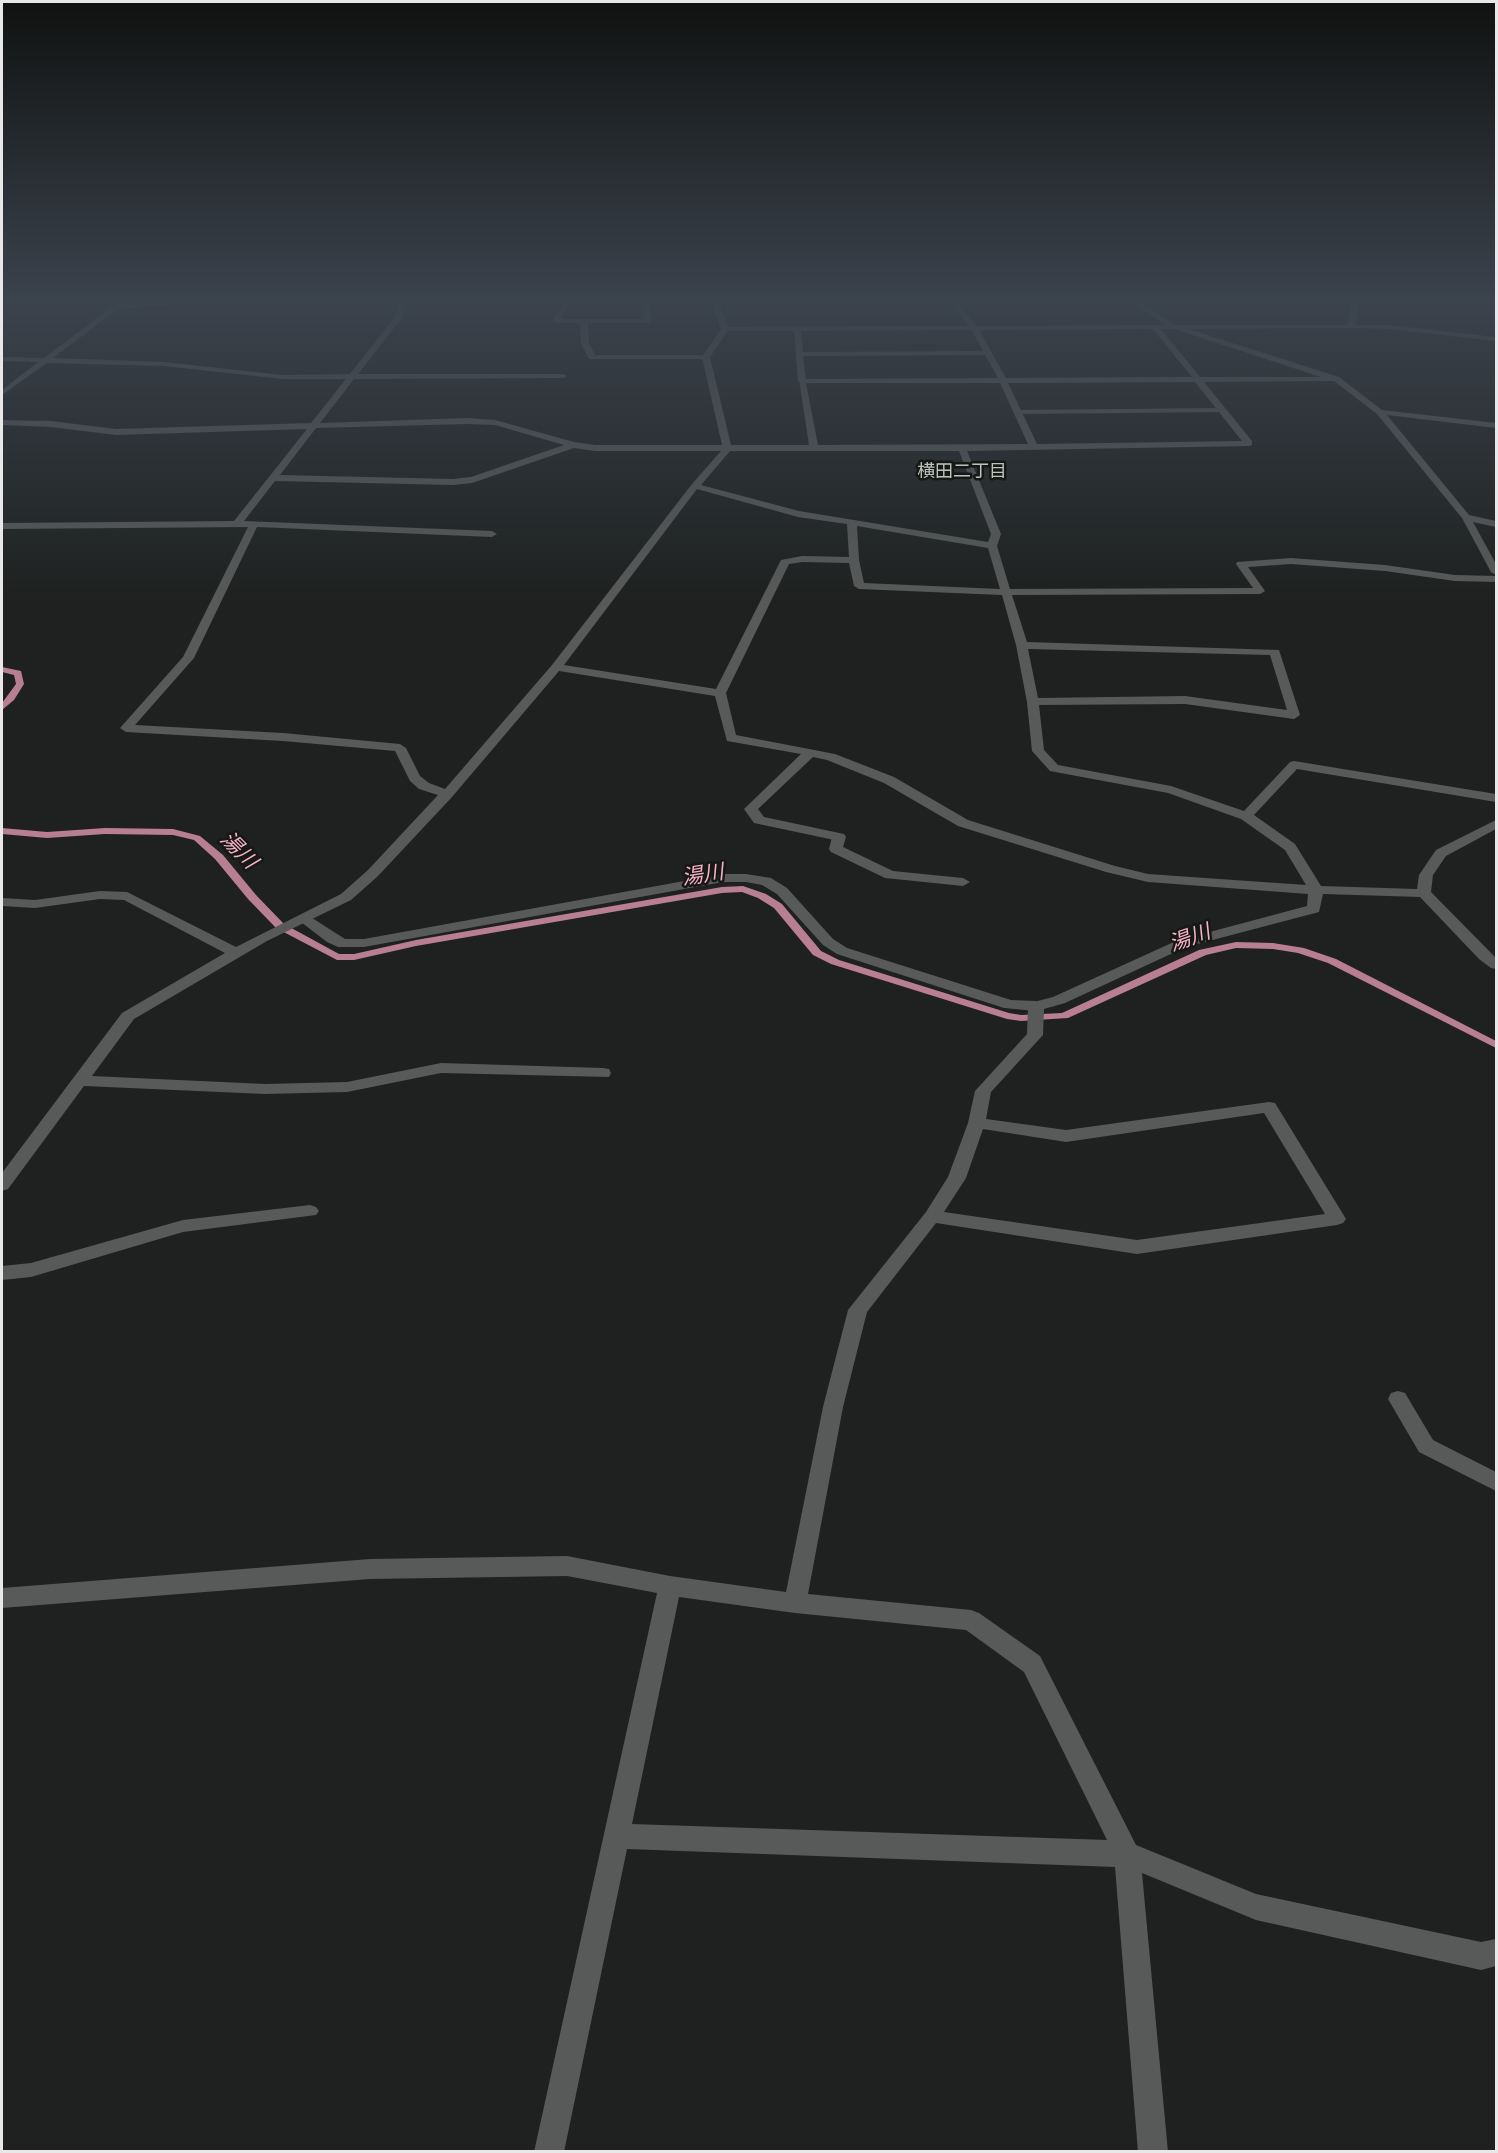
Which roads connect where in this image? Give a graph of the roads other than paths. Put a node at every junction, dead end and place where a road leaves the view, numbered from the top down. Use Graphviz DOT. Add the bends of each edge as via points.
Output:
graph roads {
  1 [pos="333,401"];
  2 [pos="716,401"];
  3 [pos="806,401"];
  4 [pos="1013,401"];
  5 [pos="1215,401"];
  6 [pos="1368,401"];
  7 [pos="1222,410"];
  8 [pos="1018,412"];
  9 [pos="1380,412"];
  10 [pos="2,422"];
  11 [pos="1497,425"];
  12 [pos="313,426"];
  13 [pos="573,445"];
  14 [pos="1034,447"];
  15 [pos="814,448"];
  16 [pos="962,448"];
  17 [pos="727,449"];
  18 [pos="270,478"];
  19 [pos="695,486"];
  20 [pos="1466,518"];
  21 [pos="852,522"];
  22 [pos="237,524"];
  23 [pos="254,524"];
  24 [pos="1497,524"];
  25 [pos="2,526"];
  26 [pos="492,534"];
  27 [pos="992,546"];
  28 [pos="854,560"];
  29 [pos="1497,572"];
  30 [pos="1497,579"];
  31 [pos="1007,591"];
  32 [pos="1022,645"];
  33 [pos="556,667"];
  34 [pos="720,693"];
  35 [pos="1033,702"];
  36 [pos="810,753"];
  37 [pos="447,794"];
  38 [pos="1497,798"];
  39 [pos="1246,816"];
  40 [pos="1497,824"];
  41 [pos="963,882"];
  42 [pos="1316,890"];
  43 [pos="1424,893"];
  44 [pos="2,902"];
  45 [pos="304,919"];
  46 [pos="236,953"];
  47 [pos="1497,965"];
  48 [pos="1036,1006"];
  49 [pos="603,1073"];
  50 [pos="79,1081"];
  51 [pos="977,1123"];
  52 [pos="2,1185"];
  53 [pos="310,1211"];
  54 [pos="932,1215"];
  55 [pos="2,1273"];
  56 [pos="1398,1400"];
  57 [pos="1497,1482"];
  58 [pos="670,1586"];
  59 [pos="2,1598"];
  60 [pos="795,1603"];
  61 [pos="617,1836"];
  62 [pos="1127,1854"];
  63 [pos="1497,1953"];
  64 [pos="549,2151"];
  65 [pos="1154,2151"];
  1 -- 12 [label="street"];
  2 -- 17 [label="street"];
  3 -- 15 [label="street"];
  4 -- 8 [label="street"];
  5 -- 7 [label="street"];
  6 -- 9 [label="street"];
  7 -- 8 [label="street"];
  7 -- 14 [label="street" via="1249,443"];
  8 -- 14 [label="street"];
  9 -- 11 [label="street"];
  9 -- 20 [label="street"];
  10 -- 12 [label="street" via="116,432"];
  12 -- 13 [label="street" via="495,423"];
  12 -- 18 [label="street"];
  13 -- 17 [label="street"];
  13 -- 18 [label="street" via="472,480"];
  14 -- 16 [label="street"];
  15 -- 16 [label="street"];
  15 -- 17 [label="street"];
  16 -- 27 [label="street" via="996,534"];
  17 -- 19 [label="street"];
  18 -- 22 [label="street"];
  19 -- 21 [label="street" via="798,514"];
  19 -- 33 [label="street"];
  20 -- 24 [label="street"];
  20 -- 29 [label="street"];
  21 -- 27 [label="street"];
  21 -- 28 [label="street"];
  22 -- 23 [label="street"];
  22 -- 25 [label="street"];
  23 -- 26 [label="street"];
  23 -- 37 [label="street" via="188,658 126,728 400,748 415,778 424,786"];
  27 -- 31 [label="street"];
  28 -- 31 [label="street" via="859,586"];
  28 -- 34 [label="street" via="785,562"];
  30 -- 31 [label="street" via="1291,561 1241,564 1260,591"];
  31 -- 32 [label="street"];
  32 -- 35 [label="street"];
  32 -- 35 [label="street" via="1275,652 1294,715 1185,700"];
  33 -- 34 [label="street"];
  33 -- 37 [label="street"];
  34 -- 36 [label="street" via="732,738"];
  35 -- 39 [label="street" via="1038,751 1054,768 1171,790"];
  36 -- 41 [label="street" via="751,809 759,820 840,837 836,849 890,875"];
  36 -- 42 [label="street" via="890,780 963,823 1111,869 1148,878"];
  37 -- 45 [label="street" via="346,897"];
  38 -- 39 [label="street" via="1294,765"];
  39 -- 42 [label="street" via="1290,847"];
  40 -- 43 [label="street" via="1441,853 1426,875"];
  42 -- 43 [label="street"];
  42 -- 48 [label="street" via="1314,909 1180,944 1059,1000"];
  43 -- 47 [label="street"];
  44 -- 46 [label="street" via="35,904 100,895 127,896"];
  45 -- 46 [label="street"];
  45 -- 48 [label="street" via="343,944 364,943 723,878 746,878 766,881 782,891 828,942 842,951 1010,1005"];
  46 -- 50 [label="street" via="128,1016"];
  48 -- 51 [label="street" via="1035,1035 983,1091"];
  49 -- 50 [label="street" via="441,1068 347,1087 265,1089"];
  50 -- 52 [label="street"];
  51 -- 54 [label="street" via="957,1178"];
  51 -- 54 [label="street" via="1066,1136 1269,1107 1336,1219 1137,1246"];
  53 -- 55 [label="street" via="183,1227 32,1270"];
  54 -- 60 [label="street" via="858,1310 833,1407"];
  56 -- 57 [label="street" via="1426,1446"];
  58 -- 59 [label="street" via="567,1566 370,1569"];
  58 -- 60 [label="street"];
  58 -- 61 [label="street"];
  60 -- 62 [label="street" via="971,1620 1032,1664"];
  61 -- 62 [label="street"];
  61 -- 64 [label="street"];
  62 -- 63 [label="street" via="1256,1907 1481,1956"];
  62 -- 65 [label="street"];
}
